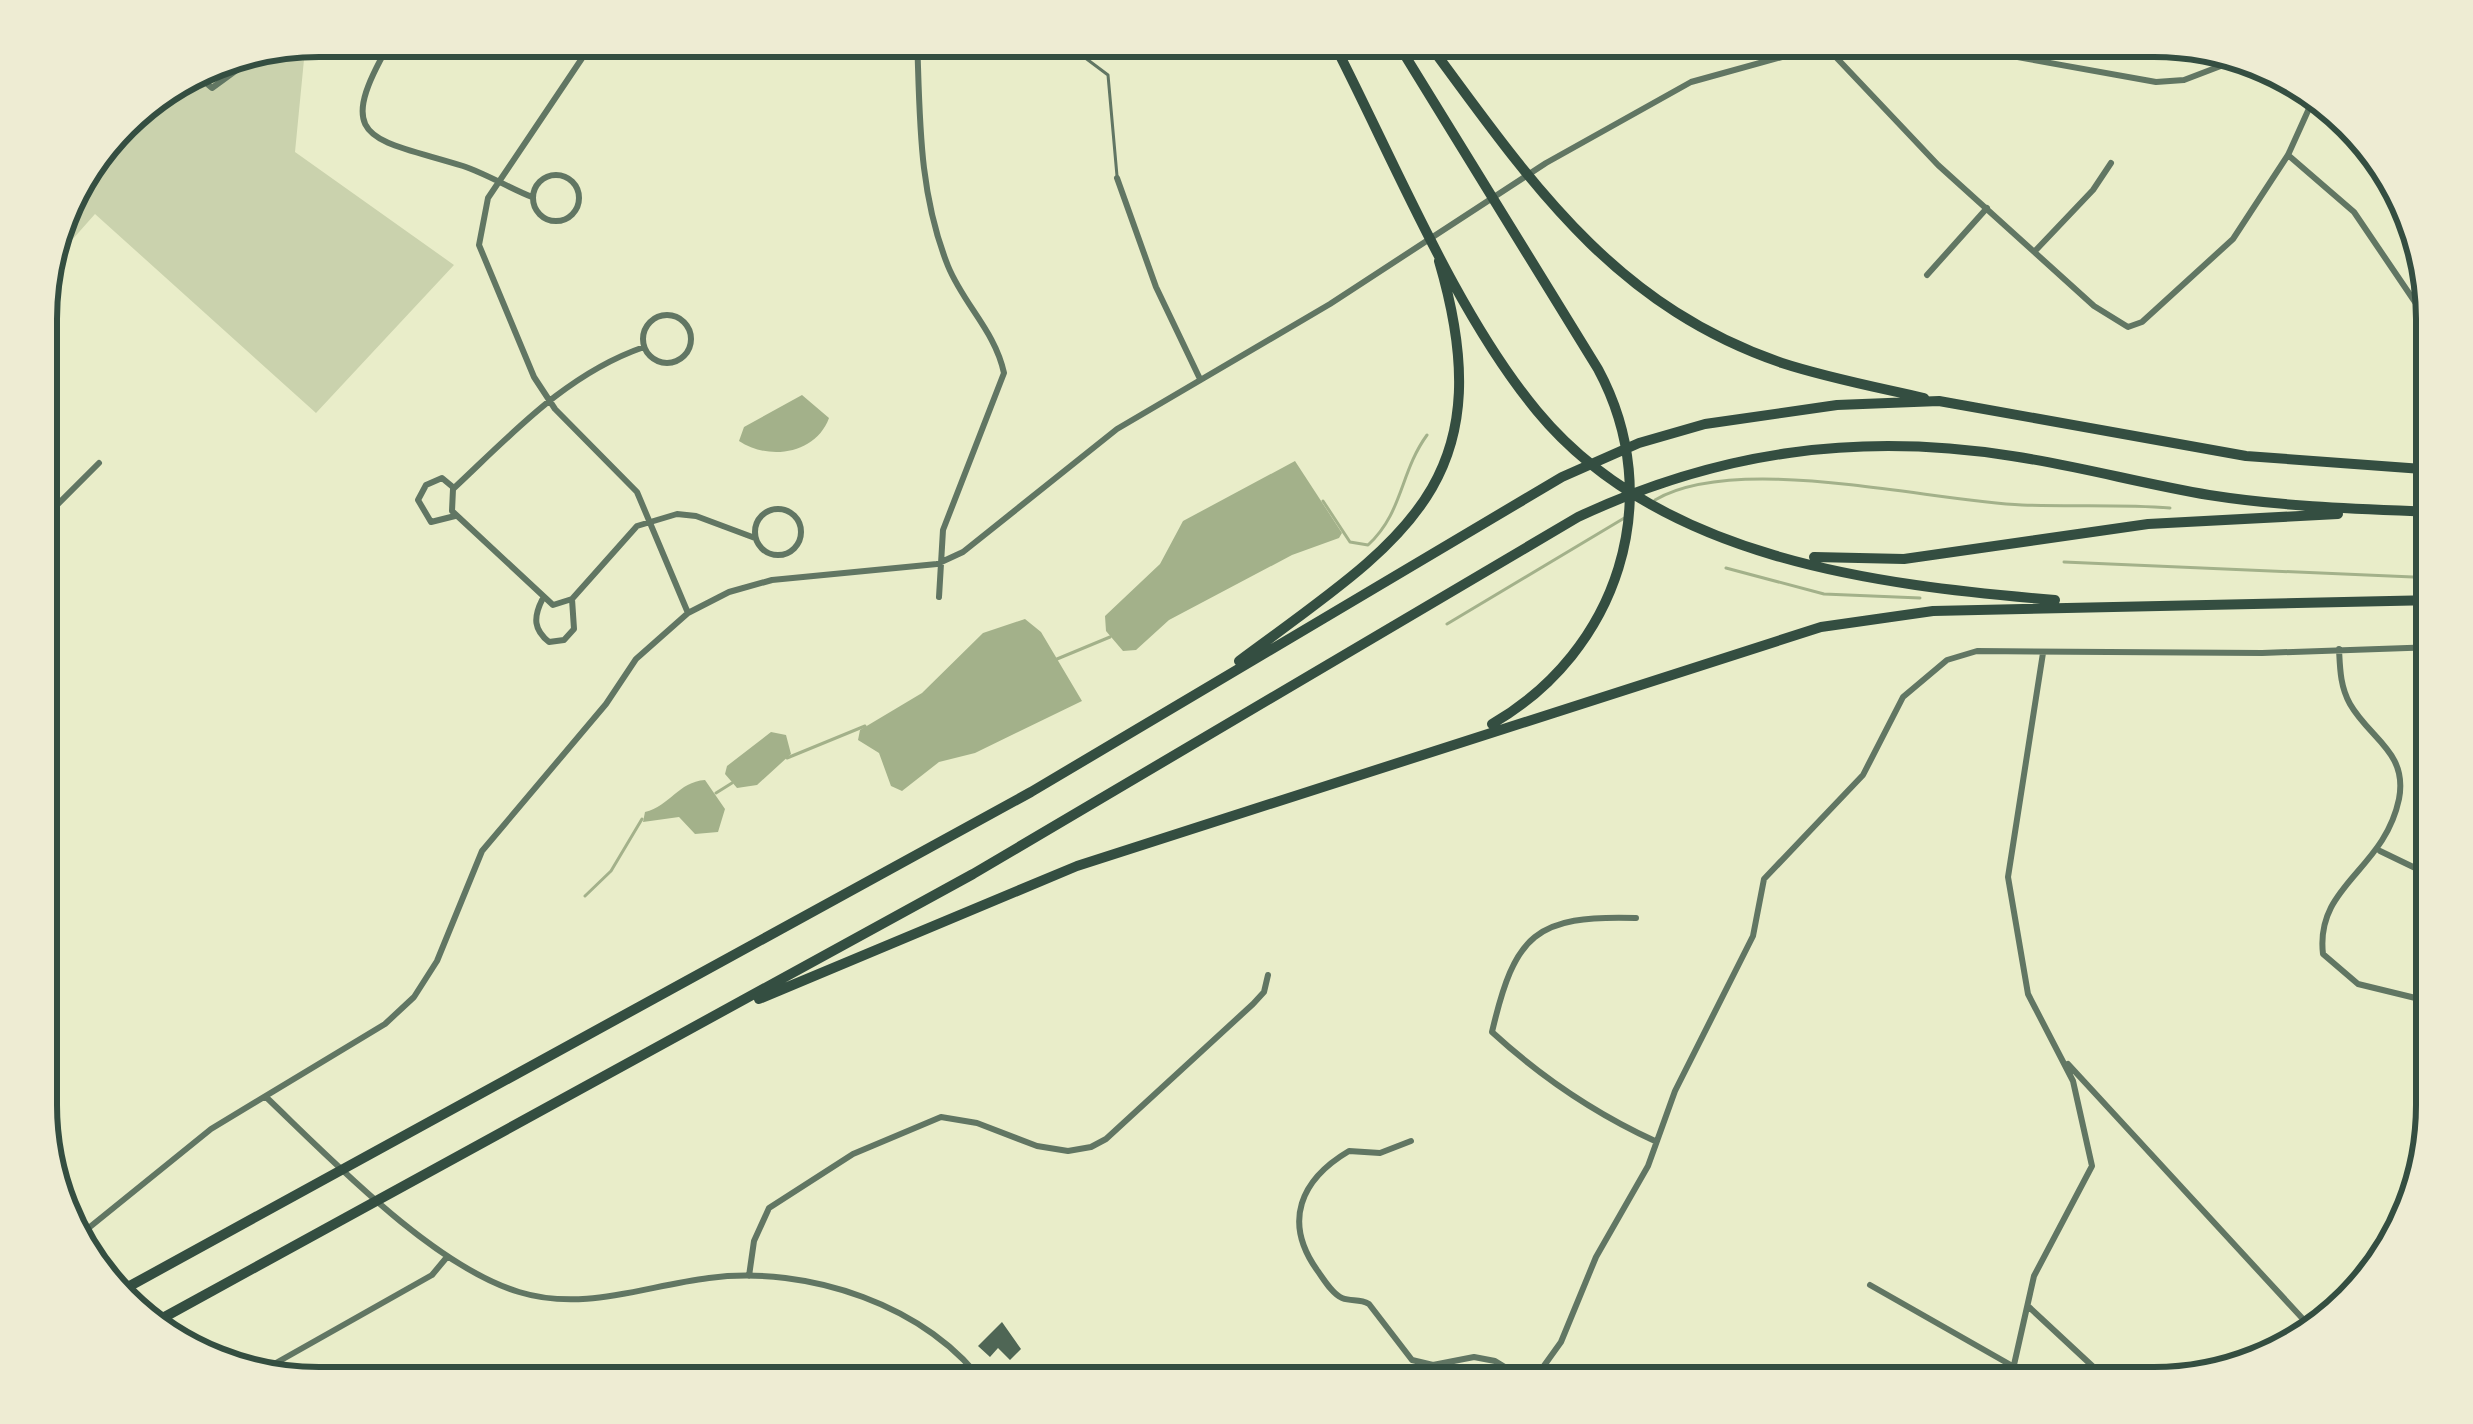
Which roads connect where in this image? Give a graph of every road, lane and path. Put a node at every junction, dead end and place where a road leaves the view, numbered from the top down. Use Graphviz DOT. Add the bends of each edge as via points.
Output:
graph roads {
  1 [pos="1341,57"];
  2 [pos="1407,57"];
  3 [pos="1439,57"];
  4 [pos="1785,57"];
  5 [pos="1836,57"];
  6 [pos="2017,57"];
  7 [pos="382,58"];
  8 [pos="582,58"];
  9 [pos="918,58"];
  10 [pos="1085,58"];
  11 [pos="2221,66"];
  12 [pos="235,71"];
  13 [pos="206,83"];
  14 [pos="2309,108"];
  15 [pos="2288,155"];
  16 [pos="2111,163"];
  17 [pos="1118,178"];
  18 [pos="497,183"];
  19 [pos="532,197"];
  20 [pos="1987,208"];
  21 [pos="1433,240"];
  22 [pos="2036,250"];
  23 [pos="1927,275"];
  24 [pos="2415,302"];
  25 [pos="644,347"];
  26 [pos="1199,379"];
  27 [pos="550,401"];
  28 [pos="1939,401"];
  29 [pos="99,463"];
  30 [pos="2415,468"];
  31 [pos="454,488"];
  32 [pos="57,505"];
  33 [pos="2402,511"];
  34 [pos="2415,511"];
  35 [pos="456,515"];
  36 [pos="650,520"];
  37 [pos="755,538"];
  38 [pos="1783,555"];
  39 [pos="937,565"];
  40 [pos="939,597"];
  41 [pos="542,599"];
  42 [pos="572,599"];
  43 [pos="2415,600"];
  44 [pos="2100,604"];
  45 [pos="688,613"];
  46 [pos="2415,647"];
  47 [pos="2339,649"];
  48 [pos="2043,652"];
  49 [pos="1187,699"];
  50 [pos="1474,734"];
  51 [pos="2379,850"];
  52 [pos="2415,868"];
  53 [pos="1636,918"];
  54 [pos="1268,975"];
  55 [pos="2415,998"];
  56 [pos="703,1023"];
  57 [pos="2061,1057"];
  58 [pos="266,1097"];
  59 [pos="1411,1141"];
  60 [pos="1656,1141"];
  61 [pos="88,1228"];
  62 [pos="447,1257"];
  63 [pos="749,1276"];
  64 [pos="1870,1285"];
  65 [pos="131,1287"];
  66 [pos="2029,1307"];
  67 [pos="165,1316"];
  68 [pos="2304,1320"];
  69 [pos="276,1363"];
  70 [pos="1503,1366"];
  71 [pos="1543,1366"];
  72 [pos="2014,1366"];
  73 [pos="2017,1366"];
  74 [pos="2092,1366"];
  75 [pos="968,1367"];
  1 -- 21 [label="highway"];
  2 -- 50 [label="highway" via="1614,401 1631,478 1626,542 1609,599 1580,650 1536,696"];
  3 -- 28 [label="highway" via="1546,202 1655,300 1782,363"];
  4 -- 26 [label="street" via="1717,72 1546,163"];
  5 -- 20 [label="street"];
  6 -- 11 [label="street" via="2156,82"];
  7 -- 18 [label="street" via="363,92 372,135"];
  8 -- 18 [label="street"];
  9 -- 39 [label="street" via="930,220 1004,373 961,478"];
  10 -- 17 [label="lane" via="1108,75"];
  12 -- 13 [label="street" via="212,88"];
  14 -- 15 [label="street"];
  15 -- 22 [label="street" via="2233,239 2143,322 2116,321"];
  15 -- 24 [label="street" via="2354,212"];
  16 -- 22 [label="street"];
  17 -- 26 [label="street"];
  18 -- 19 [label="street"];
  18 -- 27 [label="street" via="479,244"];
  19 -- 19 [label="street" via="541,217 558,222 574,213 579,196 571,180 553,175"];
  20 -- 22 [label="street"];
  20 -- 23 [label="street"];
  21 -- 38 [label="highway" via="1496,354 1552,429 1605,476 1678,520"];
  21 -- 49 [label="highway" via="1459,331 1462,374 1454,433 1434,487 1376,560"];
  25 -- 25 [label="street" via="661,363 676,362 688,351 689,328 670,315 654,319"];
  25 -- 27 [label="street" via="584,374"];
  26 -- 39 [label="street" via="1077,457 978,541"];
  27 -- 31 [label="street"];
  27 -- 36 [label="street" via="637,492"];
  28 -- 30 [label="highway" via="2246,456"];
  28 -- 49 [label="highway" via="1769,412 1681,429 1605,456"];
  29 -- 32 [label="street"];
  31 -- 35 [label="street" via="448,499"];
  31 -- 35 [label="street" via="433,480 418,500 431,522"];
  33 -- 34 [label="highway"];
  33 -- 38 [label="highway" via="2148,524 1904,559"];
  33 -- 56 [label="highway" via="2275,504 1923,446 1788,450 1687,472 1578,517 1035,839"];
  35 -- 41 [label="street"];
  36 -- 37 [label="street" via="696,515"];
  36 -- 42 [label="street"];
  36 -- 45 [label="street"];
  37 -- 37 [label="street" via="766,552 784,554 798,543 800,525 789,511 771,509 757,520"];
  38 -- 44 [label="highway" via="1926,588"];
  39 -- 40 [label="street"];
  39 -- 45 [label="street" via="772,580"];
  41 -- 42 [label="street"];
  41 -- 42 [label="street" via="535,618 550,642 574,629"];
  43 -- 44 [label="highway"];
  44 -- 50 [label="highway" via="1933,610 1821,627"];
  45 -- 58 [label="street" via="636,659 494,836 414,997 385,1024"];
  46 -- 47 [label="street"];
  47 -- 48 [label="street"];
  47 -- 51 [label="street" via="2350,705 2398,766 2398,801"];
  48 -- 57 [label="street" via="2008,877 2028,994"];
  48 -- 60 [label="street" via="1977,651 1947,660 1903,697 1863,776 1764,879 1740,967"];
  49 -- 65 [label="highway"];
  50 -- 56 [label="highway" via="1077,866"];
  51 -- 52 [label="street"];
  51 -- 55 [label="street" via="2326,908 2323,954 2358,984"];
  53 -- 60 [label="street" via="1580,916 1536,933 1506,975 1492,1032 1538,1074"];
  54 -- 63 [label="street" via="1253,1004 1106,1139 1067,1151 961,1119 923,1120 784,1194 760,1222"];
  56 -- 67 [label="highway"];
  57 -- 66 [label="street" via="2082,1108 2092,1166 2034,1276"];
  57 -- 68 [label="street"];
  58 -- 61 [label="street" via="211,1129"];
  58 -- 62 [label="street"];
  59 -- 70 [label="street" via="1380,1153 1349,1151 1314,1181 1296,1231 1342,1298 1370,1304 1412,1360 1433,1365 1474,1357"];
  60 -- 71 [label="street"];
  62 -- 63 [label="street" via="515,1291 555,1299"];
  62 -- 69 [label="street" via="432,1275"];
  63 -- 75 [label="street" via="827,1287 925,1326"];
  64 -- 72 [label="street"];
  66 -- 73 [label="street"];
  66 -- 74 [label="street"];
}
